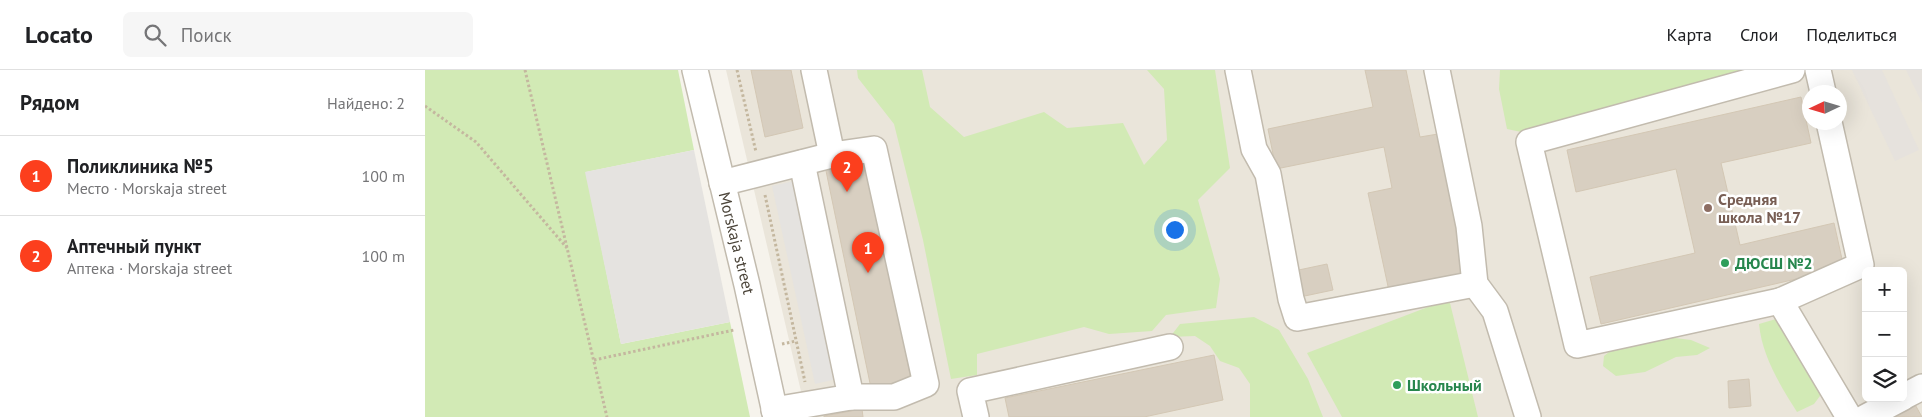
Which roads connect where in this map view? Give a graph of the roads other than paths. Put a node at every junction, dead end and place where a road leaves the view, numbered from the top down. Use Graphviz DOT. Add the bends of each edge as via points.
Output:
graph roads {
  1 [pos="695,70"];
  2 [pos="814,70"];
  3 [pos="1239,70"];
  4 [pos="1437,70"];
  5 [pos="1792,70"];
  6 [pos="1818,70"];
  7 [pos="1821,85"];
  8 [pos="1831,130"];
  9 [pos="832,155"];
  10 [pos="802,163"];
  11 [pos="722,183"];
  12 [pos="1475,284"];
  13 [pos="1780,301"];
  14 [pos="1170,347"];
  15 [pos="1922,388"];
  16 [pos="851,396"];
  17 [pos="1907,396"];
  18 [pos="1894,402"];
  19 [pos="896,407"];
  20 [pos="775,413"];
  21 [pos="976,417"];
  22 [pos="1528,417"];
  23 [pos="1849,417"];
  24 [pos="1866,417"];
  1 -- 11 [label="street, Morskaja street"];
  2 -- 9 [label="street"];
  3 -- 12 [label="street" via="1254,149 1268,174 1297,318"];
  4 -- 12 [label="street" via="1469,226"];
  5 -- 13 [label="street" via="1529,142 1577,345"];
  6 -- 7 [label="street"];
  8 -- 13 [label="street" via="1861,265"];
  9 -- 10 [label="street"];
  9 -- 19 [label="street" via="874,148 926,384"];
  10 -- 11 [label="street"];
  10 -- 16 [label="street"];
  11 -- 20 [label="street, Morskaja street"];
  12 -- 22 [label="street" via="1495,311"];
  13 -- 23 [label="street"];
  14 -- 21 [label="street" via="970,391"];
  15 -- 17 [label="street"];
  16 -- 19 [label="street"];
  16 -- 20 [label="street"];
  18 -- 24 [label="street"];
}
